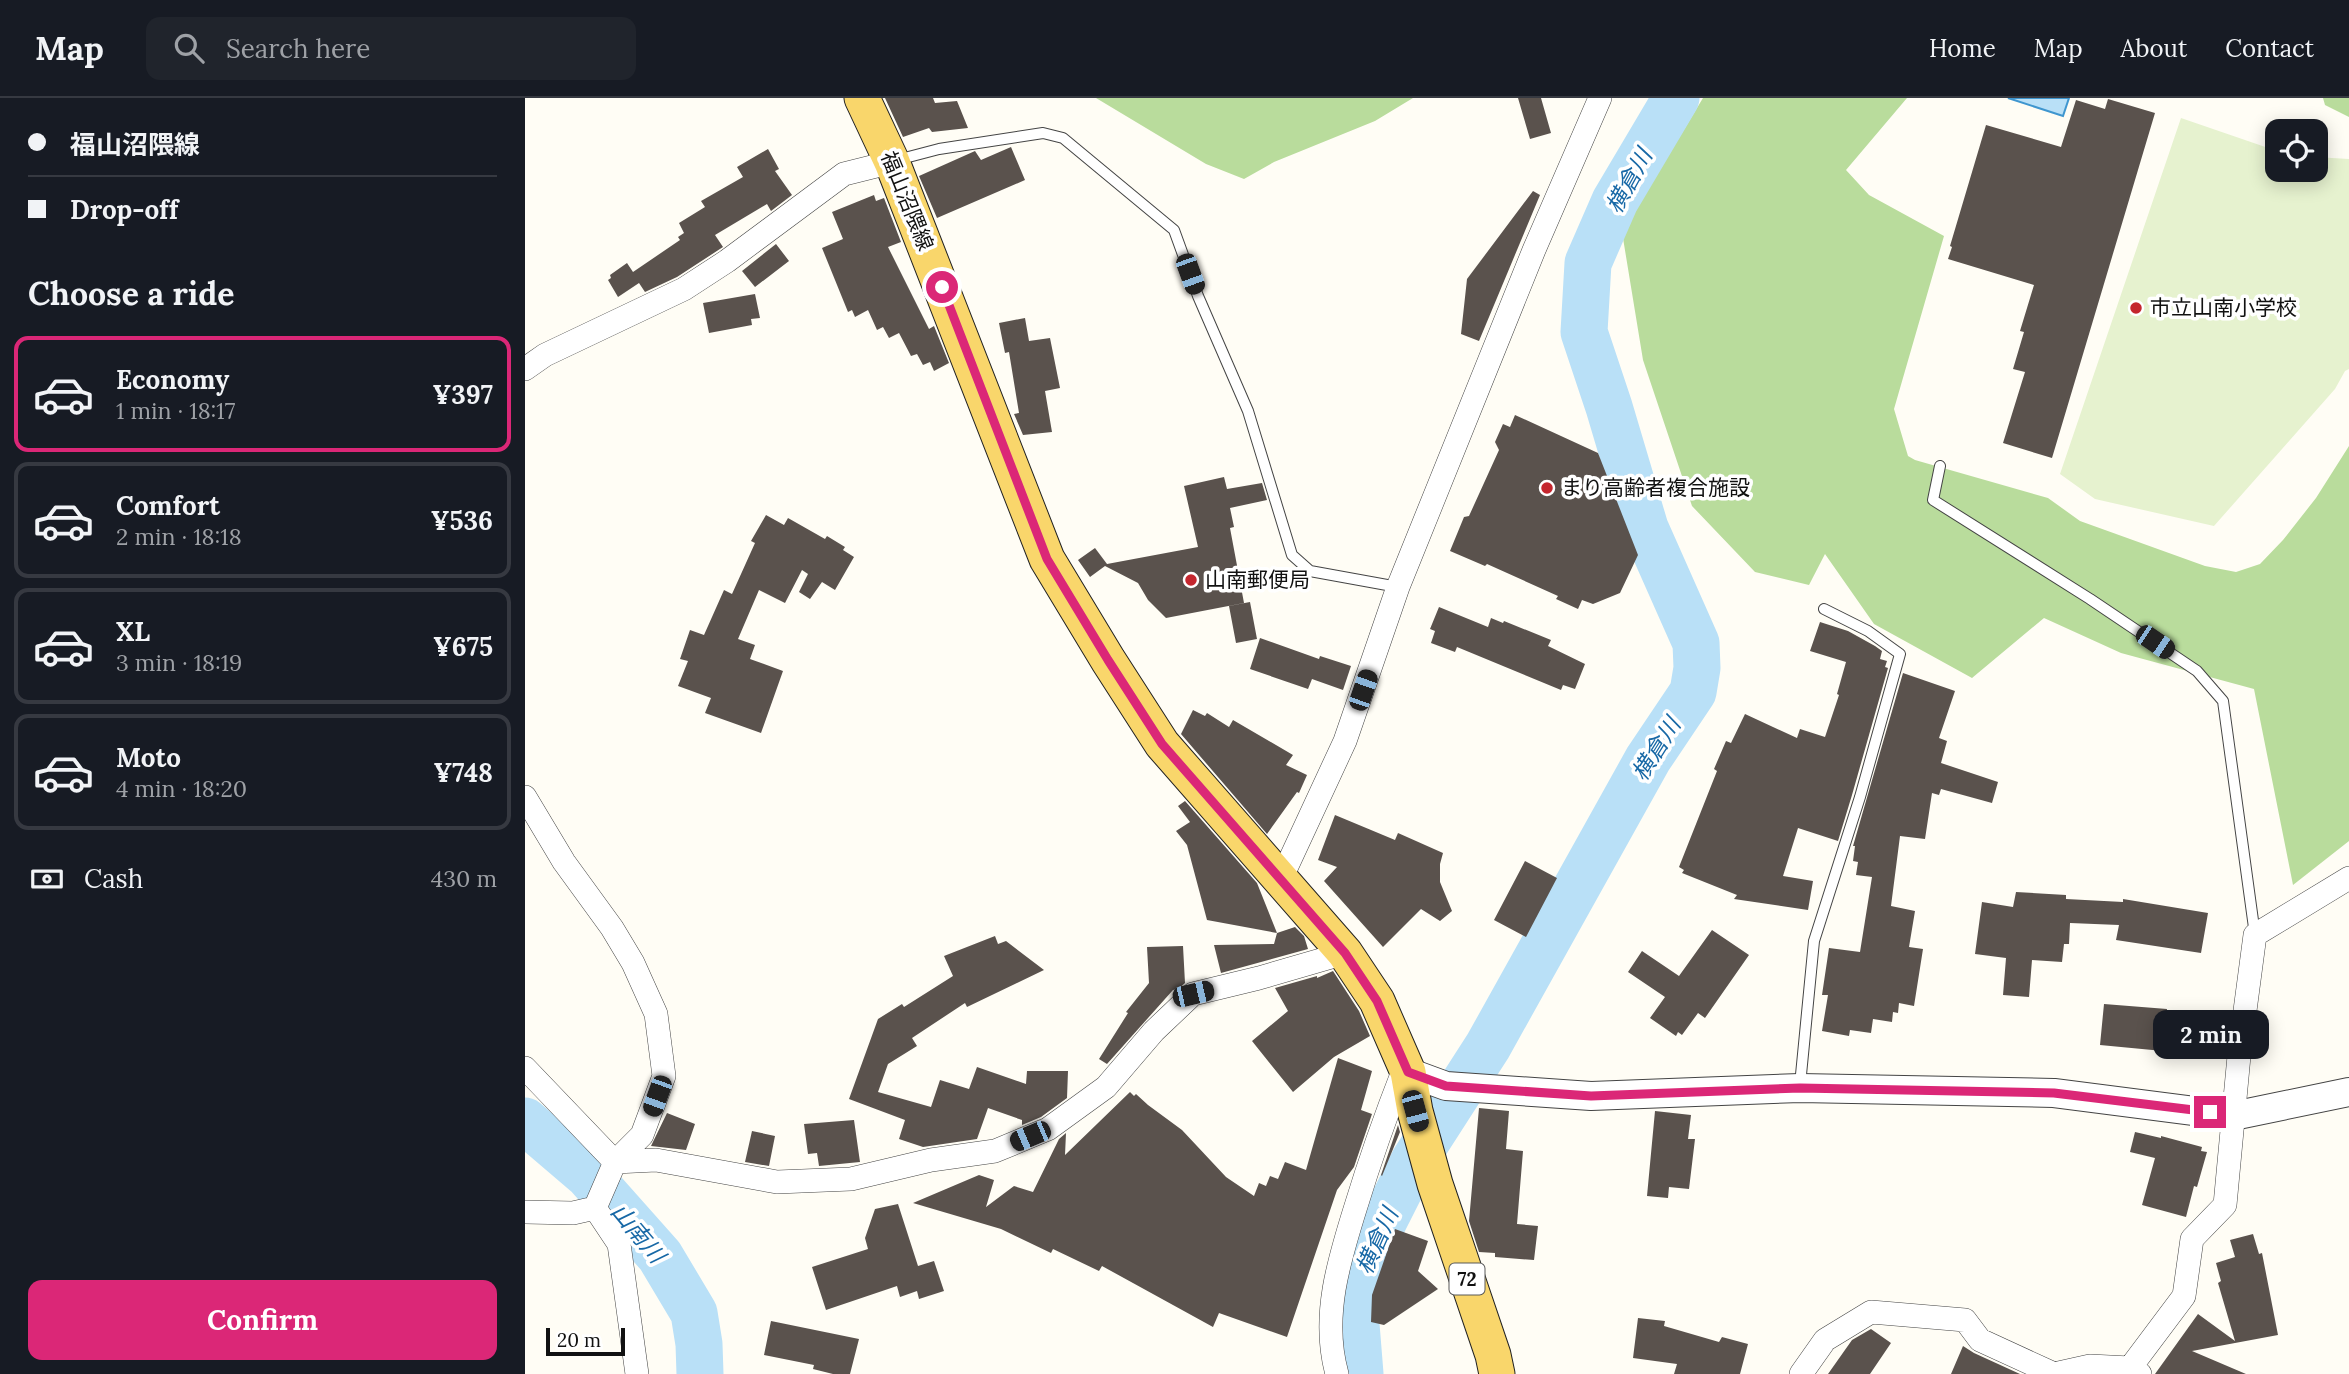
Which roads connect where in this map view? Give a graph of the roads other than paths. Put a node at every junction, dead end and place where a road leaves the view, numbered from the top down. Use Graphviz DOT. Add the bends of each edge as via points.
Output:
graph roads {
  1 [pos="862,98"];
  2 [pos="1600,98"];
  3 [pos="893,162"];
  4 [pos="525,369"];
  5 [pos="1940,466"];
  6 [pos="1398,587"];
  7 [pos="1824,609"];
  8 [pos="525,797"];
  9 [pos="2349,878"];
  10 [pos="1281,879"];
  11 [pos="2255,935"];
  12 [pos="1345,953"];
  13 [pos="525,1068"];
  14 [pos="1408,1072"];
  15 [pos="1800,1088"];
  16 [pos="2349,1092"];
  17 [pos="2233,1116"];
  18 [pos="615,1162"];
  19 [pos="595,1208"];
  20 [pos="525,1212"];
  21 [pos="2135,1371"];
  22 [pos="637,1374"];
  23 [pos="1337,1374"];
  24 [pos="1497,1374"];
  25 [pos="1801,1374"];
  26 [pos="2054,1374"];
  1 -- 3 [label="main road, 福山沼隈線 / 72"];
  2 -- 6 [label="street"];
  3 -- 4 [label="street" via="844,174 684,289 545,355"];
  3 -- 6 [label="lane" via="939,149 1044,133 1063,138 1164,221 1174,230 1248,411 1292,555 1310,571"];
  3 -- 10 [label="main road, 福山沼隈線 / 72" via="1047,559 1162,744"];
  5 -- 11 [label="lane" via="1933,500 2197,671 2223,701"];
  6 -- 10 [label="street" via="1345,741"];
  7 -- 15 [label="lane" via="1899,653 1814,941"];
  8 -- 18 [label="street" via="612,928 656,1014 664,1076 642,1135"];
  9 -- 11 [label="street"];
  10 -- 12 [label="main road, 福山沼隈線 / 72"];
  11 -- 17 [label="street"];
  12 -- 14 [label="main road, 福山沼隈線 / 72" via="1377,1001"];
  12 -- 18 [label="street" via="1193,994 1106,1087 1048,1129 995,1152 931,1160 851,1179 777,1182 656,1160"];
  13 -- 18 [label="street"];
  14 -- 15 [label="street" via="1446,1086 1591,1096"];
  14 -- 23 [label="street" via="1404,1069 1389,1108 1339,1260 1331,1310"];
  14 -- 24 [label="main road, 福山沼隈線 / 72" via="1435,1184"];
  15 -- 17 [label="street" via="2054,1093"];
  16 -- 17 [label="street"];
  17 -- 21 [label="street" via="2225,1205 2192,1239 2183,1296"];
  18 -- 19 [label="street"];
  19 -- 20 [label="street" via="573,1213"];
  19 -- 22 [label="street" via="619,1244"];
  21 -- 26 [label="street" via="2090,1366"];
  25 -- 26 [label="street" via="1825,1340 1871,1312 1965,1320 1980,1340"];
}
